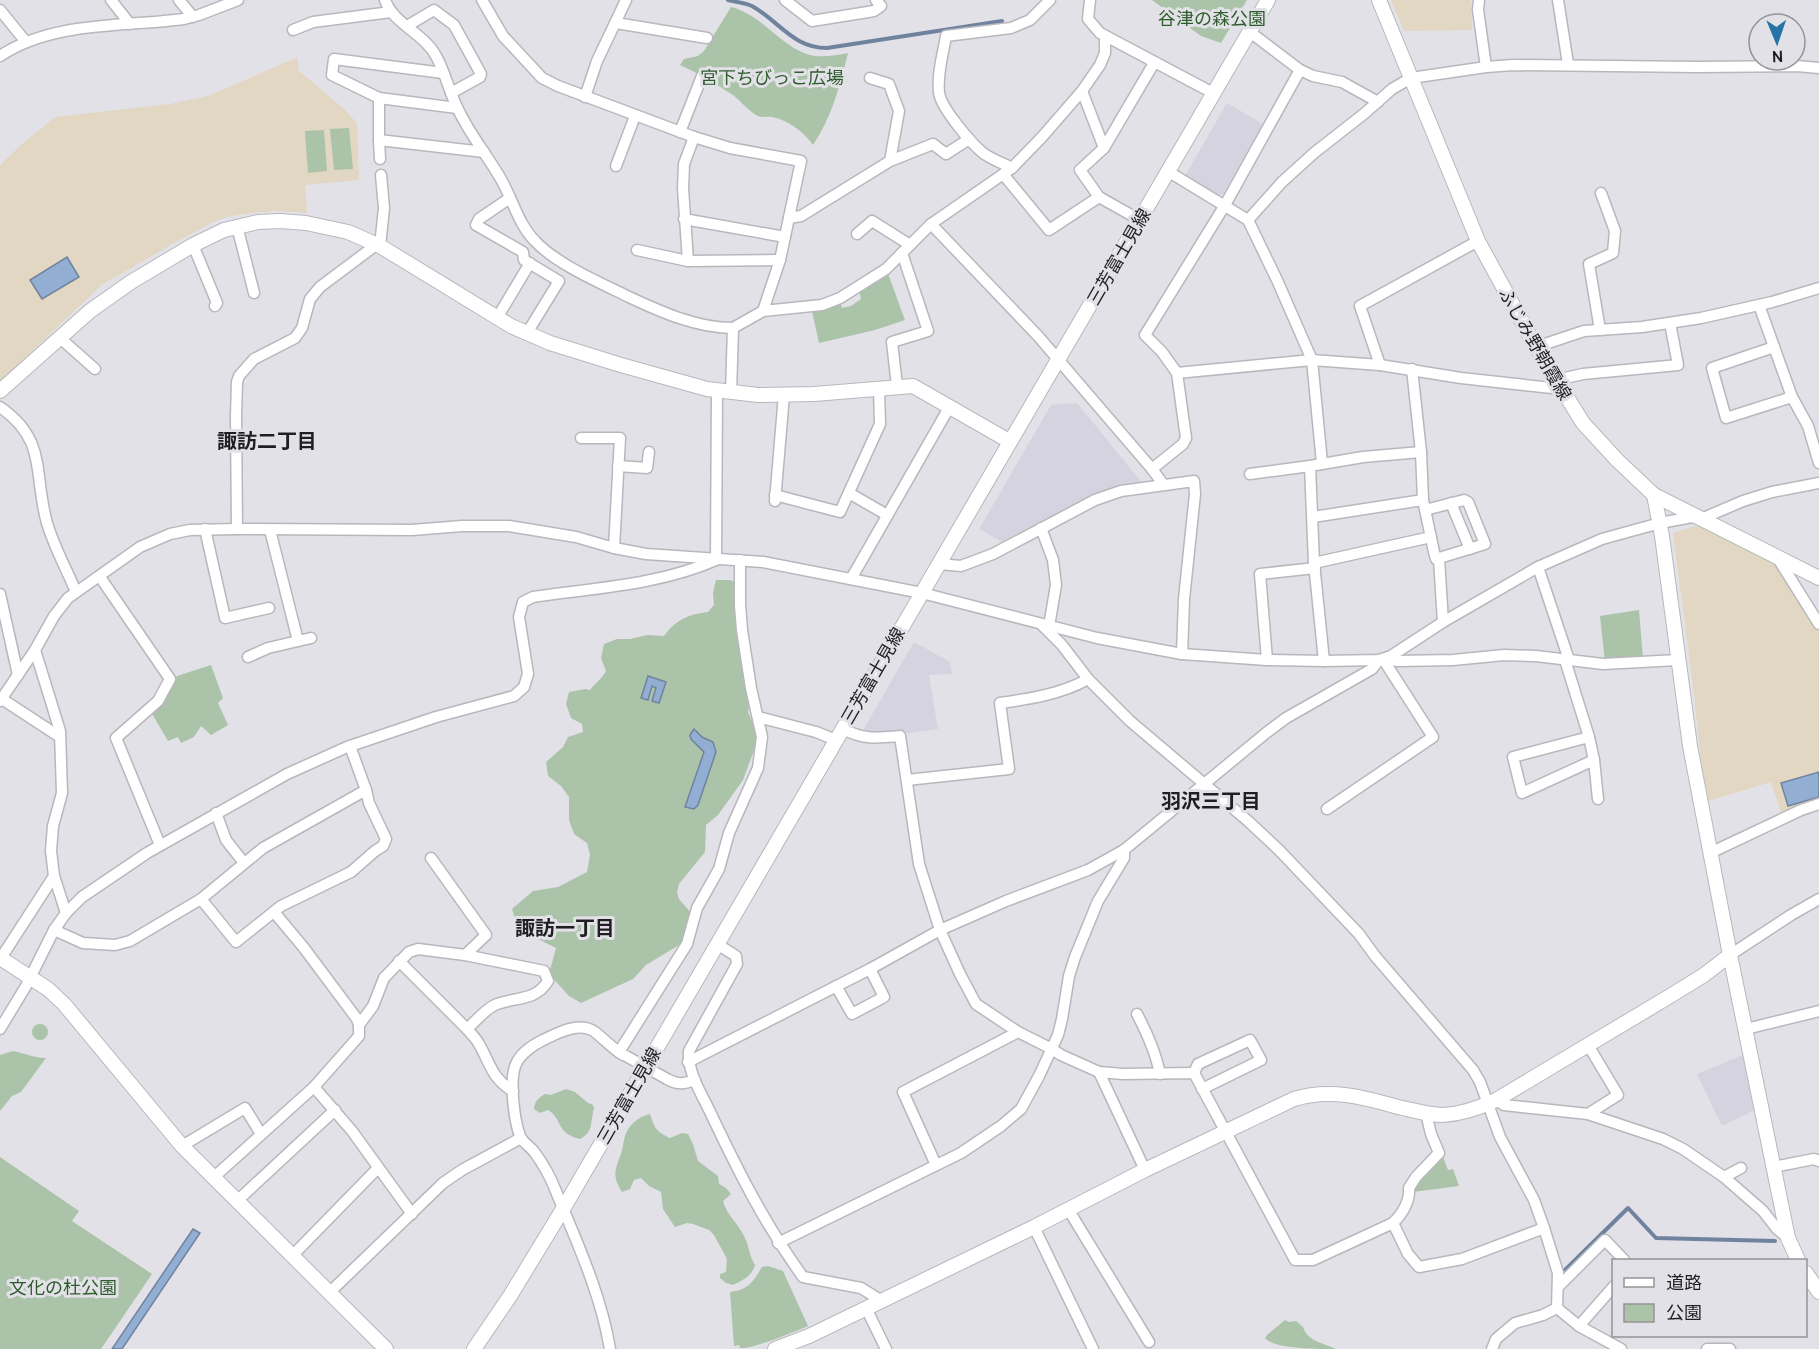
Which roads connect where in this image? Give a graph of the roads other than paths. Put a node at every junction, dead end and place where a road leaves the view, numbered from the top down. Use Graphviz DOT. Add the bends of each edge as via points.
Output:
graph roads {
  1 [pos="111,0"];
  2 [pos="179,0"];
  3 [pos="238,0"];
  4 [pos="385,0"];
  5 [pos="482,0"];
  6 [pos="626,0"];
  7 [pos="785,0"];
  8 [pos="876,0"];
  9 [pos="1050,0"];
  10 [pos="1090,0"];
  11 [pos="1268,0"];
  12 [pos="1379,0"];
  13 [pos="1479,0"];
  14 [pos="1558,0"];
  15 [pos="0,10"];
  16 [pos="391,12"];
  17 [pos="192,17"];
  18 [pos="615,23"];
  19 [pos="130,24"];
  20 [pos="407,26"];
  21 [pos="293,30"];
  22 [pos="1250,32"];
  23 [pos="1105,36"];
  24 [pos="707,38"];
  25 [pos="26,42"];
  26 [pos="0,56"];
  27 [pos="1154,63"];
  28 [pos="1568,64"];
  29 [pos="1486,67"];
  30 [pos="1819,68"];
  31 [pos="1300,70"];
  32 [pos="443,73"];
  33 [pos="702,76"];
  34 [pos="870,78"];
  35 [pos="1411,78"];
  36 [pos="1082,91"];
  37 [pos="451,93"];
  38 [pos="1213,93"];
  39 [pos="585,97"];
  40 [pos="379,98"];
  41 [pos="1378,102"];
  42 [pos="457,108"];
  43 [pos="635,116"];
  44 [pos="680,132"];
  45 [pos="694,137"];
  46 [pos="969,139"];
  47 [pos="379,140"];
  48 [pos="1104,148"];
  49 [pos="483,152"];
  50 [pos="380,159"];
  51 [pos="890,161"];
  52 [pos="616,166"];
  53 [pos="1007,171"];
  54 [pos="1169,172"];
  55 [pos="381,175"];
  56 [pos="1601,193"];
  57 [pos="1099,197"];
  58 [pos="510,198"];
  59 [pos="1225,205"];
  60 [pos="789,218"];
  61 [pos="684,219"];
  62 [pos="1140,220"];
  63 [pos="1248,220"];
  64 [pos="931,224"];
  65 [pos="237,226"];
  66 [pos="856,234"];
  67 [pos="785,237"];
  68 [pos="1478,241"];
  69 [pos="194,245"];
  70 [pos="378,245"];
  71 [pos="906,249"];
  72 [pos="637,250"];
  73 [pos="780,260"];
  74 [pos="688,261"];
  75 [pos="530,263"];
  76 [pos="1819,288"];
  77 [pos="254,293"];
  78 [pos="1760,305"];
  79 [pos="215,306"];
  80 [pos="763,311"];
  81 [pos="497,318"];
  82 [pos="1670,323"];
  83 [pos="733,328"];
  84 [pos="1600,330"];
  85 [pos="527,333"];
  86 [pos="60,338"];
  87 [pos="1536,347"];
  88 [pos="1774,347"];
  89 [pos="1059,359"];
  90 [pos="1312,360"];
  91 [pos="1380,365"];
  92 [pos="94,369"];
  93 [pos="1412,369"];
  94 [pos="1177,373"];
  95 [pos="1558,385"];
  96 [pos="897,386"];
  97 [pos="879,388"];
  98 [pos="0,391"];
  99 [pos="724,392"];
  100 [pos="784,394"];
  101 [pos="1792,397"];
  102 [pos="0,406"];
  103 [pos="950,406"];
  104 [pos="581,438"];
  105 [pos="1009,441"];
  106 [pos="649,452"];
  107 [pos="1421,452"];
  108 [pos="1322,463"];
  109 [pos="1819,463"];
  110 [pos="618,466"];
  111 [pos="1310,466"];
  112 [pos="1152,469"];
  113 [pos="1250,474"];
  114 [pos="1819,483"];
  115 [pos="1163,484"];
  116 [pos="849,493"];
  117 [pos="1654,495"];
  118 [pos="1452,503"];
  119 [pos="1424,505"];
  120 [pos="887,515"];
  121 [pos="1313,517"];
  122 [pos="1701,519"];
  123 [pos="1660,523"];
  124 [pos="1041,528"];
  125 [pos="205,529"];
  126 [pos="237,529"];
  127 [pos="270,530"];
  128 [pos="1431,537"];
  129 [pos="614,548"];
  130 [pos="1470,549"];
  131 [pos="1777,557"];
  132 [pos="1439,559"];
  133 [pos="716,560"];
  134 [pos="740,560"];
  135 [pos="939,564"];
  136 [pos="1315,566"];
  137 [pos="1538,567"];
  138 [pos="100,577"];
  139 [pos="1819,578"];
  140 [pos="851,579"];
  141 [pos="76,592"];
  142 [pos="922,593"];
  143 [pos="0,594"];
  144 [pos="269,608"];
  145 [pos="1443,622"];
  146 [pos="1044,624"];
  147 [pos="1819,624"];
  148 [pos="311,638"];
  149 [pos="298,641"];
  150 [pos="35,650"];
  151 [pos="1182,654"];
  152 [pos="248,657"];
  153 [pos="1268,660"];
  154 [pos="1381,660"];
  155 [pos="1567,660"];
  156 [pos="1678,660"];
  157 [pos="1324,662"];
  158 [pos="18,675"];
  159 [pos="1088,679"];
  160 [pos="1,700"];
  161 [pos="758,717"];
  162 [pos="839,734"];
  163 [pos="60,737"];
  164 [pos="1589,737"];
  165 [pos="350,746"];
  166 [pos="1594,760"];
  167 [pos="907,780"];
  168 [pos="1204,784"];
  169 [pos="366,790"];
  170 [pos="1598,799"];
  171 [pos="1819,804"];
  172 [pos="1327,809"];
  173 [pos="216,813"];
  174 [pos="160,845"];
  175 [pos="1124,850"];
  176 [pos="1710,853"];
  177 [pos="431,858"];
  178 [pos="244,863"];
  179 [pos="54,876"];
  180 [pos="201,899"];
  181 [pos="1819,899"];
  182 [pos="274,912"];
  183 [pos="66,913"];
  184 [pos="54,930"];
  185 [pos="940,930"];
  186 [pos="717,944"];
  187 [pos="465,955"];
  188 [pos="1730,955"];
  189 [pos="1,958"];
  190 [pos="399,962"];
  191 [pos="870,969"];
  192 [pos="30,977"];
  193 [pos="836,986"];
  194 [pos="1819,1011"];
  195 [pos="1137,1014"];
  196 [pos="359,1025"];
  197 [pos="0,1029"];
  198 [pos="467,1029"];
  199 [pos="1746,1029"];
  200 [pos="1018,1032"];
  201 [pos="1588,1045"];
  202 [pos="1052,1048"];
  203 [pos="623,1054"];
  204 [pos="688,1062"];
  205 [pos="1100,1072"];
  206 [pos="1194,1073"];
  207 [pos="1160,1074"];
  208 [pos="695,1080"];
  209 [pos="314,1087"];
  210 [pos="1202,1089"];
  211 [pos="513,1091"];
  212 [pos="1492,1102"];
  213 [pos="335,1110"];
  214 [pos="1426,1113"];
  215 [pos="1588,1114"];
  216 [pos="1226,1131"];
  217 [pos="261,1134"];
  218 [pos="521,1138"];
  219 [pos="182,1146"];
  220 [pos="1819,1161"];
  221 [pos="936,1165"];
  222 [pos="1774,1167"];
  223 [pos="378,1168"];
  224 [pos="1742,1168"];
  225 [pos="1145,1170"];
  226 [pos="1724,1177"];
  227 [pos="213,1178"];
  228 [pos="237,1201"];
  229 [pos="563,1209"];
  230 [pos="1068,1209"];
  231 [pos="412,1214"];
  232 [pos="1393,1223"];
  233 [pos="1034,1227"];
  234 [pos="1544,1228"];
  235 [pos="1788,1238"];
  236 [pos="778,1243"];
  237 [pos="293,1255"];
  238 [pos="1623,1259"];
  239 [pos="1798,1259"];
  240 [pos="1807,1275"];
  241 [pos="1558,1287"];
  242 [pos="1612,1288"];
  243 [pos="330,1292"];
  244 [pos="1819,1292"];
  245 [pos="882,1301"];
  246 [pos="866,1308"];
  247 [pos="1557,1308"];
  248 [pos="1579,1326"];
  249 [pos="1149,1342"];
  250 [pos="386,1349"];
  251 [pos="474,1349"];
  252 [pos="610,1349"];
  253 [pos="775,1349"];
  254 [pos="886,1349"];
  255 [pos="1093,1349"];
  256 [pos="1492,1349"];
  257 [pos="1621,1349"];
  258 [pos="1707,1349"];
  259 [pos="1730,1349"];
  1 -- 19 [label="street"];
  2 -- 17 [label="street"];
  3 -- 17 [label="street"];
  4 -- 16 [label="street"];
  5 -- 39 [label="street" via="503,36 542,78"];
  6 -- 18 [label="street"];
  7 -- 8 [label="street" via="812,21 874,11 881,6"];
  9 -- 46 [label="street" via="1030,20 1011,28 945,36 939,93"];
  10 -- 23 [label="street" via="1088,19"];
  11 -- 22 [label="street, 三芳富士見線"];
  12 -- 35 [label="street, ふじみ野朝霞線"];
  13 -- 29 [label="street"];
  14 -- 28 [label="street"];
  15 -- 25 [label="street"];
  16 -- 20 [label="street"];
  16 -- 21 [label="street" via="313,22"];
  17 -- 19 [label="street"];
  18 -- 24 [label="street"];
  18 -- 39 [label="street"];
  19 -- 25 [label="street" via="51,33"];
  20 -- 32 [label="street" via="429,45"];
  20 -- 37 [label="street" via="432,10 454,25 481,74"];
  22 -- 31 [label="street"];
  22 -- 38 [label="street, 三芳富士見線"];
  23 -- 27 [label="street"];
  23 -- 36 [label="street" via="1100,65"];
  25 -- 26 [label="street"];
  27 -- 38 [label="street"];
  27 -- 48 [label="street"];
  28 -- 29 [label="street"];
  28 -- 30 [label="street"];
  29 -- 35 [label="street"];
  31 -- 41 [label="street" via="1342,82"];
  31 -- 59 [label="street"];
  32 -- 37 [label="street"];
  32 -- 40 [label="street" via="334,58 332,75"];
  33 -- 44 [label="street"];
  34 -- 51 [label="street" via="889,84 899,111"];
  35 -- 41 [label="street"];
  35 -- 68 [label="street, ふじみ野朝霞線"];
  36 -- 48 [label="street"];
  36 -- 53 [label="street"];
  37 -- 42 [label="street"];
  38 -- 54 [label="street, 三芳富士見線"];
  39 -- 43 [label="street"];
  40 -- 42 [label="street"];
  40 -- 47 [label="street"];
  41 -- 63 [label="street" via="1306,160"];
  42 -- 49 [label="street"];
  43 -- 44 [label="street"];
  43 -- 52 [label="street"];
  44 -- 45 [label="street"];
  45 -- 60 [label="street" via="801,161"];
  45 -- 61 [label="street" via="684,164"];
  46 -- 51 [label="street" via="946,154 933,144"];
  46 -- 53 [label="street"];
  47 -- 49 [label="street"];
  47 -- 50 [label="street"];
  48 -- 57 [label="street" via="1080,170"];
  49 -- 58 [label="street"];
  51 -- 60 [label="street" via="801,216"];
  53 -- 57 [label="street" via="1048,230"];
  53 -- 64 [label="street"];
  54 -- 59 [label="street"];
  54 -- 62 [label="street, 三芳富士見線"];
  55 -- 70 [label="street" via="384,208"];
  56 -- 84 [label="street" via="1616,231 1613,253 1589,264"];
  57 -- 62 [label="street"];
  58 -- 75 [label="street" via="476,225 523,252 524,260"];
  58 -- 83 [label="street" via="534,241 589,278 670,314 710,326"];
  59 -- 63 [label="street"];
  59 -- 94 [label="street" via="1145,335"];
  60 -- 67 [label="street"];
  61 -- 67 [label="street"];
  61 -- 74 [label="street"];
  62 -- 89 [label="street, 三芳富士見線"];
  63 -- 90 [label="street"];
  64 -- 71 [label="street"];
  64 -- 89 [label="street"];
  65 -- 69 [label="street"];
  65 -- 70 [label="street" via="280,221 306,223 348,232"];
  65 -- 77 [label="street"];
  66 -- 71 [label="street" via="872,221"];
  67 -- 73 [label="street"];
  68 -- 87 [label="street, ふじみ野朝霞線"];
  68 -- 91 [label="street" via="1360,306"];
  69 -- 79 [label="street"];
  69 -- 86 [label="street" via="116,291"];
  70 -- 81 [label="street"];
  70 -- 126 [label="street" via="320,287 310,299 295,338 254,359 239,376"];
  71 -- 80 [label="street" via="886,269 840,298"];
  71 -- 96 [label="street" via="928,331 892,342"];
  72 -- 74 [label="street"];
  73 -- 74 [label="street"];
  73 -- 80 [label="street"];
  75 -- 81 [label="street"];
  75 -- 85 [label="street" via="559,281"];
  76 -- 78 [label="street"];
  78 -- 82 [label="street"];
  78 -- 88 [label="street"];
  80 -- 83 [label="street"];
  81 -- 85 [label="street"];
  82 -- 84 [label="street"];
  82 -- 95 [label="street" via="1678,365 1583,374"];
  83 -- 99 [label="street"];
  84 -- 87 [label="street" via="1584,330"];
  85 -- 99 [label="street" via="610,362"];
  86 -- 92 [label="street"];
  86 -- 98 [label="street"];
  87 -- 95 [label="street, ふじみ野朝霞線"];
  88 -- 101 [label="street"];
  88 -- 101 [label="street" via="1712,368 1726,418"];
  89 -- 105 [label="street, 三芳富士見線"];
  89 -- 112 [label="street"];
  90 -- 91 [label="street"];
  90 -- 94 [label="street"];
  90 -- 108 [label="street"];
  91 -- 93 [label="street"];
  93 -- 95 [label="street" via="1461,378"];
  93 -- 107 [label="street"];
  94 -- 112 [label="street" via="1186,438"];
  95 -- 117 [label="street, ふじみ野朝霞線" via="1597,440"];
  96 -- 97 [label="street"];
  96 -- 103 [label="street" via="913,386"];
  97 -- 100 [label="street"];
  97 -- 116 [label="street" via="880,424"];
  99 -- 100 [label="street"];
  99 -- 133 [label="street"];
  100 -- 116 [label="street" via="775,498 840,512"];
  101 -- 109 [label="street" via="1808,426"];
  102 -- 141 [label="street" via="20,423 31,440 48,527"];
  103 -- 105 [label="street"];
  103 -- 120 [label="street"];
  104 -- 110 [label="street" via="620,438"];
  105 -- 135 [label="street, 三芳富士見線"];
  106 -- 110 [label="street" via="647,468"];
  107 -- 108 [label="street"];
  107 -- 119 [label="street"];
  108 -- 111 [label="street"];
  110 -- 129 [label="street"];
  111 -- 113 [label="street"];
  111 -- 121 [label="street"];
  112 -- 115 [label="street"];
  114 -- 122 [label="street" via="1762,495"];
  115 -- 124 [label="street" via="1095,500"];
  115 -- 151 [label="street" via="1195,484"];
  116 -- 120 [label="street"];
  117 -- 122 [label="street, ふじみ野朝霞線"];
  117 -- 123 [label="street"];
  118 -- 119 [label="street"];
  118 -- 130 [label="street"];
  118 -- 130 [label="street" via="1468,502 1485,544"];
  119 -- 121 [label="street"];
  119 -- 128 [label="street"];
  120 -- 140 [label="street"];
  121 -- 136 [label="street"];
  122 -- 123 [label="street"];
  122 -- 131 [label="street, ふじみ野朝霞線"];
  123 -- 137 [label="street" via="1602,539"];
  123 -- 156 [label="street"];
  124 -- 135 [label="street" via="961,566"];
  124 -- 146 [label="street" via="1053,561 1056,585"];
  125 -- 126 [label="street"];
  125 -- 138 [label="street" via="176,532 156,540"];
  125 -- 144 [label="street" via="225,618"];
  126 -- 127 [label="street"];
  127 -- 129 [label="street" via="509,526"];
  127 -- 149 [label="street"];
  128 -- 132 [label="street"];
  128 -- 136 [label="street" via="1337,557"];
  129 -- 133 [label="street"];
  130 -- 132 [label="street"];
  131 -- 139 [label="street, ふじみ野朝霞線"];
  131 -- 147 [label="street"];
  132 -- 145 [label="street"];
  133 -- 134 [label="street"];
  133 -- 165 [label="street" via="666,577 533,597 524,602 519,617 528,674 524,687 514,696"];
  134 -- 140 [label="street"];
  134 -- 161 [label="street" via="742,630"];
  135 -- 142 [label="street, 三芳富士見線"];
  136 -- 153 [label="street" via="1260,574"];
  136 -- 157 [label="street"];
  137 -- 145 [label="street"];
  137 -- 155 [label="street"];
  138 -- 141 [label="street"];
  138 -- 174 [label="street" via="170,679 158,701 116,738"];
  140 -- 142 [label="street"];
  141 -- 150 [label="street" via="54,616"];
  142 -- 146 [label="street"];
  142 -- 162 [label="street, 三芳富士見線"];
  143 -- 158 [label="street"];
  145 -- 154 [label="street"];
  146 -- 151 [label="street"];
  146 -- 159 [label="street"];
  148 -- 149 [label="street"];
  149 -- 152 [label="street"];
  150 -- 158 [label="street"];
  150 -- 163 [label="street"];
  151 -- 153 [label="street"];
  153 -- 157 [label="street"];
  154 -- 155 [label="street" via="1504,655"];
  154 -- 157 [label="street"];
  154 -- 168 [label="street" via="1286,718"];
  154 -- 172 [label="street" via="1433,737"];
  155 -- 156 [label="street" via="1603,664"];
  155 -- 164 [label="street"];
  156 -- 176 [label="street"];
  158 -- 160 [label="street"];
  159 -- 167 [label="street" via="1051,693 1000,703 1009,769"];
  159 -- 168 [label="street"];
  160 -- 163 [label="street"];
  161 -- 162 [label="street"];
  161 -- 203 [label="street" via="762,737 758,768 729,832 719,869 697,908 687,945"];
  162 -- 167 [label="street" via="900,736"];
  162 -- 186 [label="street, 三芳富士見線"];
  163 -- 179 [label="street" via="62,793 51,838"];
  164 -- 166 [label="street"];
  164 -- 166 [label="street" via="1513,757 1522,793"];
  165 -- 169 [label="street"];
  165 -- 173 [label="street" via="287,774"];
  166 -- 170 [label="street"];
  167 -- 185 [label="street" via="919,864"];
  168 -- 175 [label="street"];
  168 -- 212 [label="street" via="1279,850 1359,934 1473,1070"];
  169 -- 178 [label="street" via="263,848"];
  169 -- 182 [label="street" via="386,839 383,846 351,872"];
  171 -- 176 [label="street"];
  173 -- 174 [label="street"];
  173 -- 178 [label="street" via="226,840"];
  174 -- 183 [label="street" via="82,897"];
  175 -- 185 [label="street" via="1088,870"];
  175 -- 202 [label="street" via="1124,858 1098,901 1075,957 1061,1025"];
  176 -- 188 [label="street"];
  177 -- 187 [label="street" via="486,935"];
  178 -- 180 [label="street"];
  179 -- 183 [label="street"];
  179 -- 189 [label="street"];
  180 -- 182 [label="street" via="236,942"];
  180 -- 184 [label="street" via="130,941 115,945 83,943"];
  181 -- 188 [label="street"];
  182 -- 196 [label="street"];
  183 -- 184 [label="street"];
  184 -- 192 [label="street"];
  185 -- 191 [label="street"];
  185 -- 200 [label="street" via="976,1004"];
  186 -- 204 [label="street" via="736,956 737,964 689,1051"];
  186 -- 229 [label="street, 三芳富士見線"];
  187 -- 190 [label="street" via="418,949"];
  187 -- 198 [label="street" via="544,971 548,981 542,991 495,1005"];
  188 -- 199 [label="street"];
  188 -- 201 [label="street"];
  189 -- 192 [label="street"];
  190 -- 196 [label="street" via="384,978"];
  190 -- 198 [label="street"];
  191 -- 193 [label="street"];
  191 -- 193 [label="street" via="884,997 852,1014"];
  192 -- 197 [label="street"];
  192 -- 219 [label="street" via="64,1004"];
  193 -- 204 [label="street"];
  194 -- 199 [label="street"];
  195 -- 207 [label="street"];
  196 -- 209 [label="street" via="358,1039"];
  198 -- 211 [label="street" via="490,1067"];
  199 -- 222 [label="street"];
  200 -- 202 [label="street"];
  200 -- 221 [label="street" via="903,1092"];
  201 -- 212 [label="street"];
  201 -- 215 [label="street" via="1618,1095"];
  202 -- 205 [label="street"];
  202 -- 221 [label="street" via="1021,1108 984,1138"];
  203 -- 208 [label="street, bridge" via="676,1084"];
  203 -- 211 [label="street" via="589,1029 568,1029 520,1057 513,1072"];
  204 -- 208 [label="street"];
  205 -- 207 [label="street"];
  205 -- 225 [label="street"];
  206 -- 207 [label="street"];
  206 -- 210 [label="street"];
  206 -- 210 [label="street" via="1198,1064 1250,1040 1261,1060"];
  208 -- 236 [label="street"];
  209 -- 213 [label="street"];
  209 -- 217 [label="street"];
  210 -- 216 [label="street"];
  211 -- 218 [label="street"];
  212 -- 214 [label="street" via="1460,1113"];
  212 -- 215 [label="street"];
  212 -- 234 [label="street" via="1500,1137 1534,1200"];
  213 -- 223 [label="street"];
  213 -- 228 [label="street"];
  214 -- 216 [label="street" via="1351,1095 1320,1093 1287,1101"];
  214 -- 232 [label="street" via="1439,1154 1408,1188 1410,1196"];
  215 -- 226 [label="street" via="1663,1139"];
  216 -- 225 [label="street"];
  216 -- 232 [label="street" via="1294,1260 1313,1260"];
  217 -- 219 [label="street" via="245,1108"];
  217 -- 227 [label="street"];
  218 -- 229 [label="street" via="544,1166"];
  218 -- 231 [label="street" via="443,1183"];
  219 -- 227 [label="street"];
  220 -- 222 [label="street"];
  221 -- 236 [label="street"];
  222 -- 235 [label="street"];
  223 -- 231 [label="street"];
  223 -- 237 [label="street"];
  224 -- 226 [label="street"];
  225 -- 230 [label="street"];
  226 -- 235 [label="street"];
  227 -- 228 [label="street"];
  228 -- 237 [label="street"];
  229 -- 251 [label="street, 三芳富士見線"];
  229 -- 252 [label="street" via="588,1272"];
  230 -- 233 [label="street"];
  230 -- 249 [label="street"];
  231 -- 243 [label="street"];
  232 -- 234 [label="street" via="1419,1267 1462,1260"];
  233 -- 245 [label="street"];
  233 -- 255 [label="street"];
  234 -- 241 [label="street" via="1558,1273"];
  235 -- 239 [label="street"];
  236 -- 245 [label="street" via="803,1277 861,1288"];
  237 -- 243 [label="street"];
  238 -- 241 [label="street" via="1605,1240"];
  240 -- 244 [label="street"];
  241 -- 247 [label="street"];
  242 -- 248 [label="street"];
  243 -- 250 [label="street"];
  245 -- 246 [label="street"];
  246 -- 253 [label="street"];
  246 -- 254 [label="street"];
  247 -- 248 [label="street"];
  247 -- 256 [label="street" via="1515,1323 1496,1339"];
  248 -- 257 [label="street"];
  258 -- 259 [label="street"];
}
